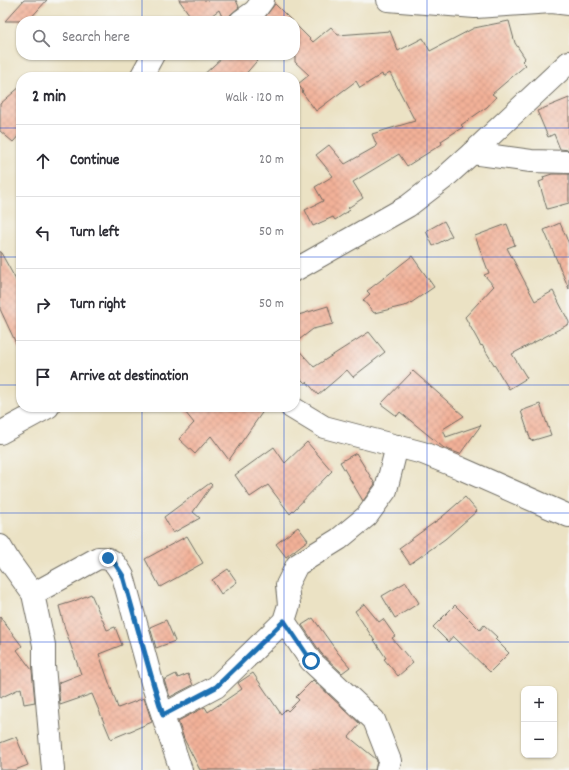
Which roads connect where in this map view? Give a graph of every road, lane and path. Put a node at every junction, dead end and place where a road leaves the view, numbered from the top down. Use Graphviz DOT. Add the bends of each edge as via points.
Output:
graph roads {
  1 [pos="263,0"];
  2 [pos="388,0"];
  3 [pos="474,3"];
  4 [pos="569,4"];
  5 [pos="248,16"];
  6 [pos="150,60"];
  7 [pos="569,62"];
  8 [pos="144,72"];
  9 [pos="472,153"];
  10 [pos="569,162"];
  11 [pos="300,267"];
  12 [pos="39,412"];
  13 [pos="299,412"];
  14 [pos="0,433"];
  15 [pos="397,446"];
  16 [pos="569,516"];
  17 [pos="0,546"];
  18 [pos="33,594"];
  19 [pos="284,621"];
  20 [pos="163,715"];
  21 [pos="53,770"];
  22 [pos="181,770"];
  23 [pos="387,770"];
  1 -- 5 [label="street"];
  2 -- 3 [label="street"];
  3 -- 4 [label="street"];
  6 -- 8 [label="street"];
  7 -- 9 [label="street"];
  9 -- 10 [label="street" via="531,161"];
  9 -- 11 [label="street" via="408,206"];
  12 -- 14 [label="street"];
  13 -- 15 [label="street" via="324,427"];
  15 -- 16 [label="street" via="460,468"];
  15 -- 19 [label="street" via="386,490 367,516 297,565 287,585 289,605"];
  17 -- 18 [label="street"];
  18 -- 20 [label="street" via="98,558 108,558 114,562 123,576"];
  18 -- 21 [label="street" via="44,646"];
  19 -- 20 [label="street" via="216,687"];
  19 -- 23 [label="street" via="311,661 374,720 390,761"];
  20 -- 22 [label="street"];
}
